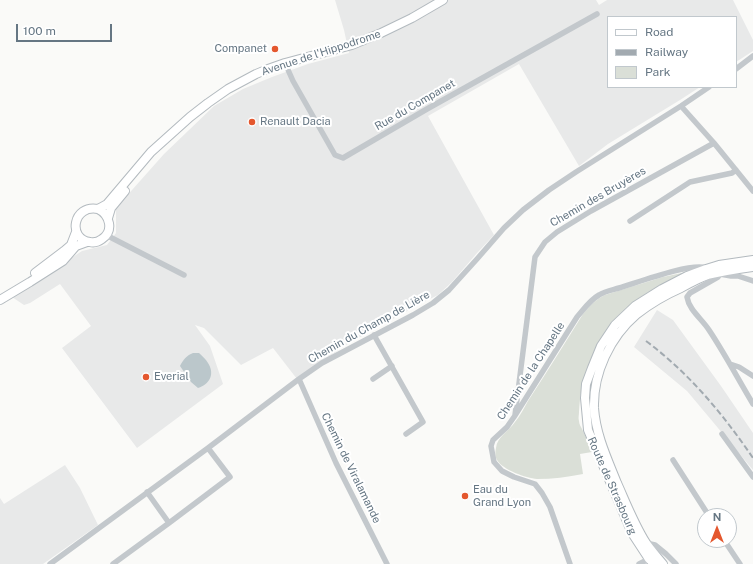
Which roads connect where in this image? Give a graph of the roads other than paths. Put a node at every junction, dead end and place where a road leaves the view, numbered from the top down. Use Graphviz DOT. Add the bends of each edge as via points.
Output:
graph roads {
  1 [pos="443,0"];
  2 [pos="596,14"];
  3 [pos="753,56"];
  4 [pos="285,63"];
  5 [pos="737,68"];
  6 [pos="708,88"];
  7 [pos="681,106"];
  8 [pos="165,140"];
  9 [pos="714,143"];
  10 [pos="736,170"];
  11 [pos="753,191"];
  12 [pos="98,209"];
  13 [pos="108,218"];
  14 [pos="630,221"];
  15 [pos="76,232"];
  16 [pos="106,235"];
  17 [pos="87,242"];
  18 [pos="753,260"];
  19 [pos="753,267"];
  20 [pos="706,269"];
  21 [pos="720,271"];
  22 [pos="184,275"];
  23 [pos="753,281"];
  24 [pos="13,292"];
  25 [pos="0,300"];
  26 [pos="374,336"];
  27 [pos="730,364"];
  28 [pos="392,366"];
  29 [pos="753,376"];
  30 [pos="299,379"];
  31 [pos="373,379"];
  32 [pos="753,404"];
  33 [pos="514,417"];
  34 [pos="406,434"];
  35 [pos="722,434"];
  36 [pos="208,448"];
  37 [pos="673,460"];
  38 [pos="753,477"];
  39 [pos="147,492"];
  40 [pos="704,508"];
  41 [pos="169,523"];
  42 [pos="646,543"];
  43 [pos="729,548"];
  44 [pos="653,560"];
  45 [pos="50,564"];
  46 [pos="113,564"];
  47 [pos="387,564"];
  48 [pos="570,564"];
  49 [pos="638,564"];
  50 [pos="663,564"];
  51 [pos="676,564"];
  52 [pos="740,564"];
  1 -- 4 [label="main road, Avenue de l'Hippodrome" via="412,18 352,45"];
  2 -- 4 [label="street, Rue du Companet" via="343,158 335,155"];
  3 -- 5 [label="street"];
  4 -- 8 [label="main road, Avenue de l'Hippodrome" via="256,74 228,90 190,117"];
  6 -- 7 [label="street, Chemin du Champ de Lière"];
  7 -- 9 [label="street"];
  7 -- 26 [label="street, Chemin du Champ de Lière" via="549,190 504,228 449,290 433,303"];
  8 -- 12 [label="main road, Avenue de l'Hippodrome" via="151,152 107,204"];
  8 -- 13 [label="main road, Avenue de l'Hippodrome" via="111,208"];
  9 -- 10 [label="street"];
  9 -- 33 [label="street, Chemin des Bruyères" via="591,211 556,232 545,242 535,257"];
  10 -- 11 [label="street"];
  10 -- 14 [label="street" via="690,182"];
  12 -- 13 [label="main road"];
  12 -- 15 [label="main road, Avenue de l'Hippodrome" via="88,209 80,214 76,222"];
  13 -- 16 [label="main road, Avenue de l'Hippodrome" via="109,227"];
  15 -- 17 [label="main road"];
  15 -- 24 [label="main road, Avenue de l'Hippodrome" via="67,248"];
  16 -- 17 [label="main road, Avenue de l'Hippodrome" via="98,241"];
  16 -- 22 [label="street"];
  17 -- 24 [label="main road, Avenue de l'Hippodrome" via="79,244 63,260"];
  18 -- 21 [label="main road, Route de Strasbourg"];
  19 -- 21 [label="main road, Route de Strasbourg"];
  20 -- 21 [label="main road, Route de Strasbourg"];
  20 -- 33 [label="street, Chemin de la Chapelle" via="688,268 658,275 598,296 577,317"];
  20 -- 44 [label="main road, Route de Strasbourg" via="662,289 635,306 615,325 602,346 586,384 584,398 588,430 632,533"];
  21 -- 23 [label="street"];
  21 -- 27 [label="street" via="718,277 687,297"];
  21 -- 42 [label="main road, Route de Strasbourg" via="673,291 636,315 612,342 598,375 594,409 599,437 635,524"];
  24 -- 25 [label="main road, Avenue de l'Hippodrome"];
  26 -- 28 [label="street"];
  26 -- 30 [label="street, Chemin du Champ de Lière" via="322,363"];
  27 -- 29 [label="street"];
  27 -- 32 [label="street"];
  28 -- 31 [label="street"];
  28 -- 34 [label="street" via="423,422"];
  30 -- 36 [label="street, Chemin du Champ de Lière"];
  30 -- 47 [label="street, Chemin de Viralamande" via="336,463"];
  33 -- 48 [label="street, Chemin de la Chapelle" via="493,440 491,446 494,462 502,471 535,484 542,493 550,507"];
  35 -- 38 [label="street"];
  36 -- 39 [label="street, Chemin du Champ de Lière"];
  36 -- 41 [label="street" via="230,477"];
  37 -- 40 [label="street"];
  39 -- 41 [label="street"];
  39 -- 45 [label="street, Chemin du Champ de Lière"];
  41 -- 46 [label="street"];
  42 -- 44 [label="main road, Route de Strasbourg"];
  42 -- 51 [label="street" via="655,545"];
  43 -- 52 [label="street"];
  44 -- 49 [label="street"];
  44 -- 50 [label="main road, Route de Strasbourg"];
}
